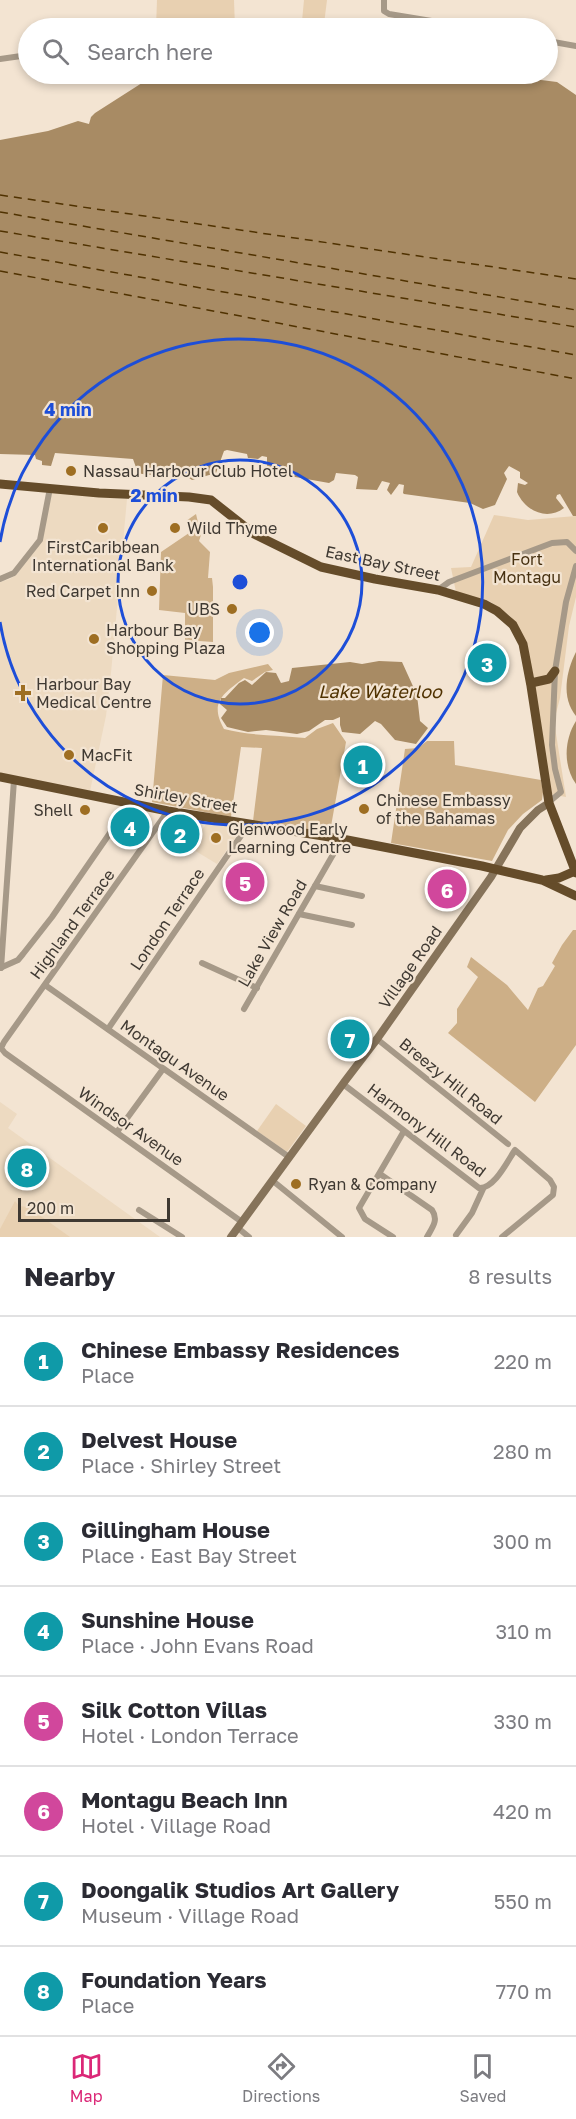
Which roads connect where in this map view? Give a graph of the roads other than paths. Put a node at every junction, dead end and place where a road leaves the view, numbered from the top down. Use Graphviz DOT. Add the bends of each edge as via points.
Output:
graph roads {
  1 [pos="384,0"];
  2 [pos="413,18"];
  3 [pos="558,43"];
  4 [pos="576,46"];
  5 [pos="18,57"];
  6 [pos="0,59"];
  7 [pos="0,484"];
  8 [pos="50,488"];
  9 [pos="576,551"];
  10 [pos="576,566"];
  11 [pos="0,579"];
  12 [pos="438,590"];
  13 [pos="555,671"];
  14 [pos="531,683"];
  15 [pos="0,777"];
  16 [pos="14,780"];
  17 [pos="549,803"];
  18 [pos="130,804"];
  19 [pos="168,811"];
  20 [pos="249,824"];
  21 [pos="342,839"];
  22 [pos="496,870"];
  23 [pos="576,872"];
  24 [pos="542,880"];
  25 [pos="315,886"];
  26 [pos="362,896"];
  27 [pos="576,896"];
  28 [pos="299,914"];
  29 [pos="352,925"];
  30 [pos="202,963"];
  31 [pos="0,968"];
  32 [pos="45,985"];
  33 [pos="257,988"];
  34 [pos="244,1010"];
  35 [pos="108,1029"];
  36 [pos="377,1040"];
  37 [pos="4,1052"];
  38 [pos="163,1069"];
  39 [pos="343,1084"];
  40 [pos="404,1131"];
  41 [pos="117,1132"];
  42 [pos="508,1144"];
  43 [pos="289,1157"];
  44 [pos="380,1174"];
  45 [pos="273,1180"];
  46 [pos="483,1189"];
  47 [pos="139,1210"];
  48 [pos="240,1225"];
  49 [pos="456,1235"];
  50 [pos="182,1237"];
  51 [pos="231,1237"];
  52 [pos="249,1237"];
  53 [pos="342,1237"];
  54 [pos="393,1237"];
  55 [pos="426,1237"];
  56 [pos="502,1237"];
  1 -- 2 [label="street" via="384,11"];
  3 -- 4 [label="street"];
  5 -- 6 [label="street"];
  7 -- 8 [label="highway, East Bay Street"];
  8 -- 11 [label="street" via="40,540 14,573"];
  8 -- 12 [label="highway, East Bay Street" via="211,500 254,534 321,567"];
  9 -- 12 [label="street" via="567,542 552,543 449,582"];
  10 -- 13 [label="street"];
  12 -- 14 [label="highway, East Bay Street" via="484,604 505,617 523,644"];
  13 -- 14 [label="highway" via="549,679"];
  13 -- 17 [label="street" via="552,745 561,792"];
  14 -- 17 [label="highway, East Bay Street"];
  15 -- 16 [label="highway, Shirley Street"];
  16 -- 18 [label="highway, Shirley Street"];
  16 -- 31 [label="street"];
  17 -- 22 [label="main road, Village Road" via="520,828"];
  17 -- 23 [label="highway, East Bay Street"];
  18 -- 19 [label="highway, Shirley Street"];
  18 -- 31 [label="street" via="23,954"];
  19 -- 20 [label="highway, Shirley Street"];
  19 -- 32 [label="street, Highland Terrace"];
  20 -- 21 [label="highway, Shirley Street"];
  20 -- 35 [label="street, London Terrace"];
  21 -- 22 [label="highway, Shirley Street"];
  21 -- 25 [label="street, Lake View Road"];
  22 -- 24 [label="highway, Shirley Street"];
  22 -- 36 [label="main road, Village Road"];
  23 -- 24 [label="highway"];
  24 -- 27 [label="highway, Shirley Street"];
  25 -- 26 [label="street"];
  25 -- 28 [label="street, Lake View Road"];
  28 -- 29 [label="street"];
  28 -- 33 [label="street, Lake View Road"];
  30 -- 33 [label="street"];
  32 -- 35 [label="street, Montagu Avenue"];
  32 -- 37 [label="street, Highland Terrace" via="2,1043"];
  33 -- 34 [label="street, Lake View Road"];
  35 -- 38 [label="street, Montagu Avenue"];
  36 -- 39 [label="main road, Village Road"];
  36 -- 42 [label="street, Breezy Hill Road"];
  37 -- 41 [label="street, Windsor Avenue"];
  38 -- 41 [label="street"];
  38 -- 43 [label="street, Montagu Avenue"];
  39 -- 40 [label="street, Harmony Hill Road"];
  39 -- 43 [label="main road, Village Road"];
  40 -- 44 [label="street"];
  40 -- 46 [label="street, Harmony Hill Road"];
  41 -- 48 [label="street, Windsor Avenue"];
  43 -- 45 [label="main road, Village Road"];
  44 -- 54 [label="street" via="362,1201 360,1213"];
  44 -- 55 [label="street" via="432,1210 435,1224"];
  45 -- 48 [label="main road, Village Road"];
  45 -- 53 [label="street"];
  46 -- 49 [label="street"];
  46 -- 56 [label="street, Harmony Hill Road" via="515,1150 552,1184 550,1198"];
  47 -- 50 [label="street"];
  48 -- 51 [label="main road, Village Road"];
  48 -- 52 [label="street, Windsor Avenue"];
}
